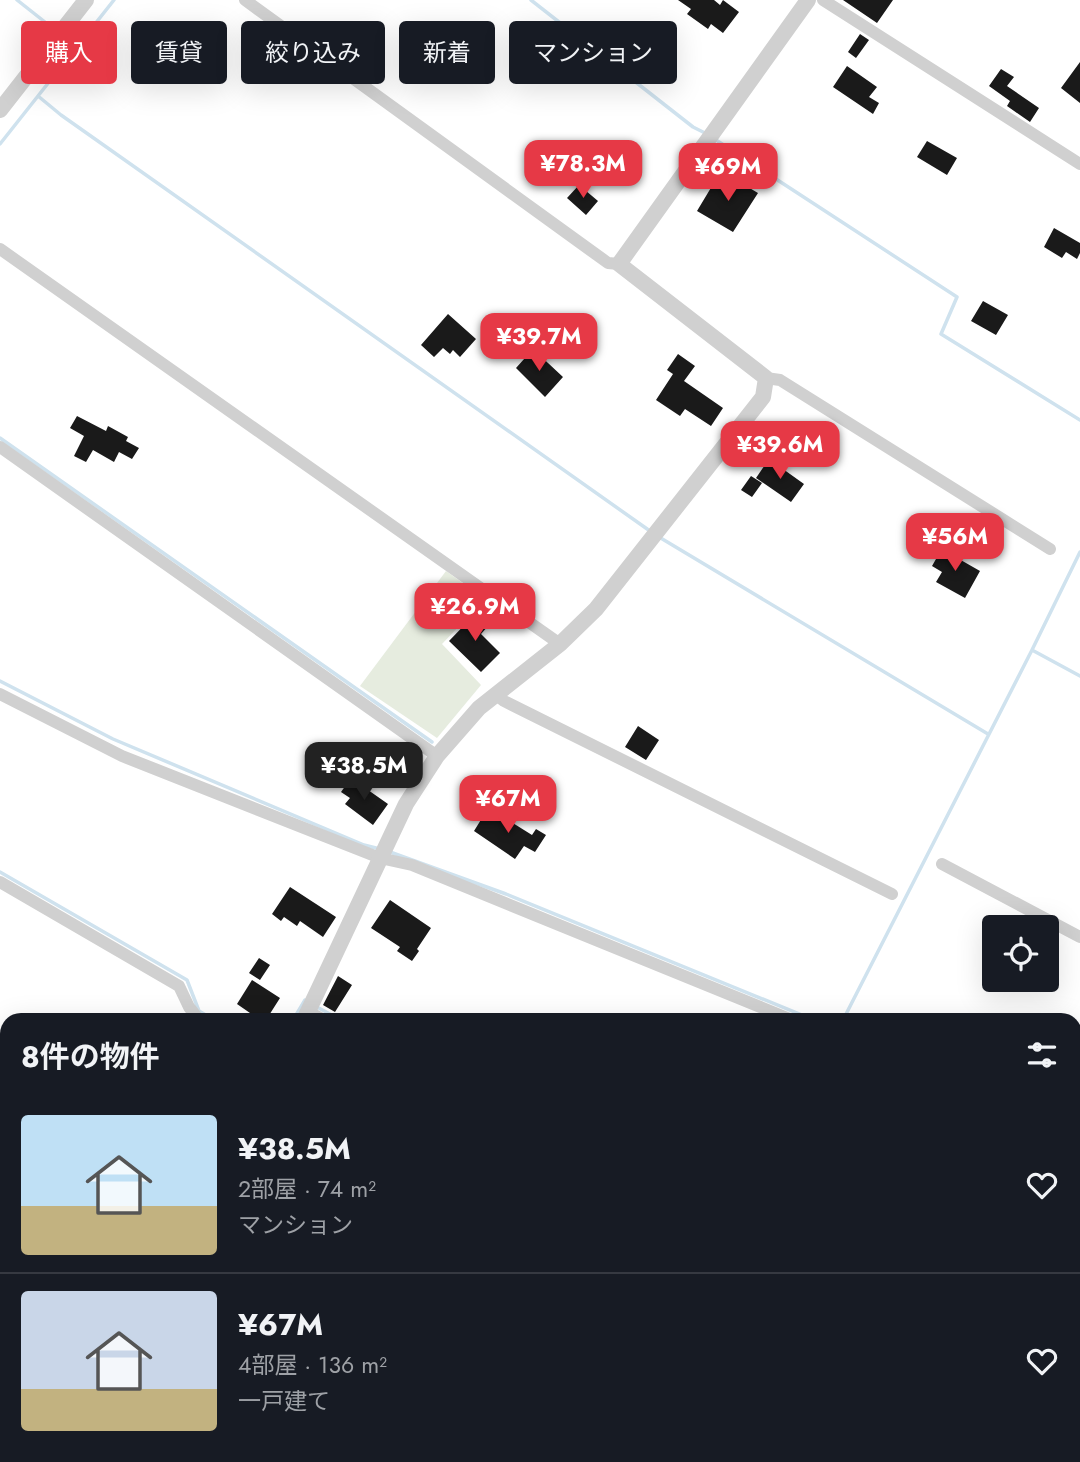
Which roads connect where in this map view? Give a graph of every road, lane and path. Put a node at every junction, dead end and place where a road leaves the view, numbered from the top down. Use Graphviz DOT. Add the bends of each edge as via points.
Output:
graph roads {
  1 [pos="86,0"];
  2 [pos="246,0"];
  3 [pos="808,0"];
  4 [pos="823,0"];
  5 [pos="0,110"];
  6 [pos="1080,164"];
  7 [pos="0,249"];
  8 [pos="619,264"];
  9 [pos="766,377"];
  10 [pos="0,447"];
  11 [pos="1050,549"];
  12 [pos="560,644"];
  13 [pos="0,694"];
  14 [pos="495,694"];
  15 [pos="437,756"];
  16 [pos="383,853"];
  17 [pos="942,864"];
  18 [pos="0,882"];
  19 [pos="892,894"];
  20 [pos="1080,937"];
  21 [pos="310,1010"];
  22 [pos="194,1013"];
  23 [pos="775,1013"];
  1 -- 5 [label="street"];
  2 -- 8 [label="street" via="608,262"];
  3 -- 8 [label="street"];
  4 -- 6 [label="street"];
  7 -- 12 [label="street"];
  8 -- 9 [label="street"];
  9 -- 11 [label="street" via="780,380"];
  9 -- 12 [label="street" via="763,397 596,609"];
  10 -- 15 [label="street"];
  12 -- 14 [label="street"];
  13 -- 16 [label="street" via="122,756"];
  14 -- 15 [label="street"];
  14 -- 19 [label="street"];
  15 -- 16 [label="street" via="406,804"];
  16 -- 21 [label="street"];
  16 -- 23 [label="street"];
  17 -- 20 [label="street"];
  18 -- 22 [label="street" via="179,986"];
}
